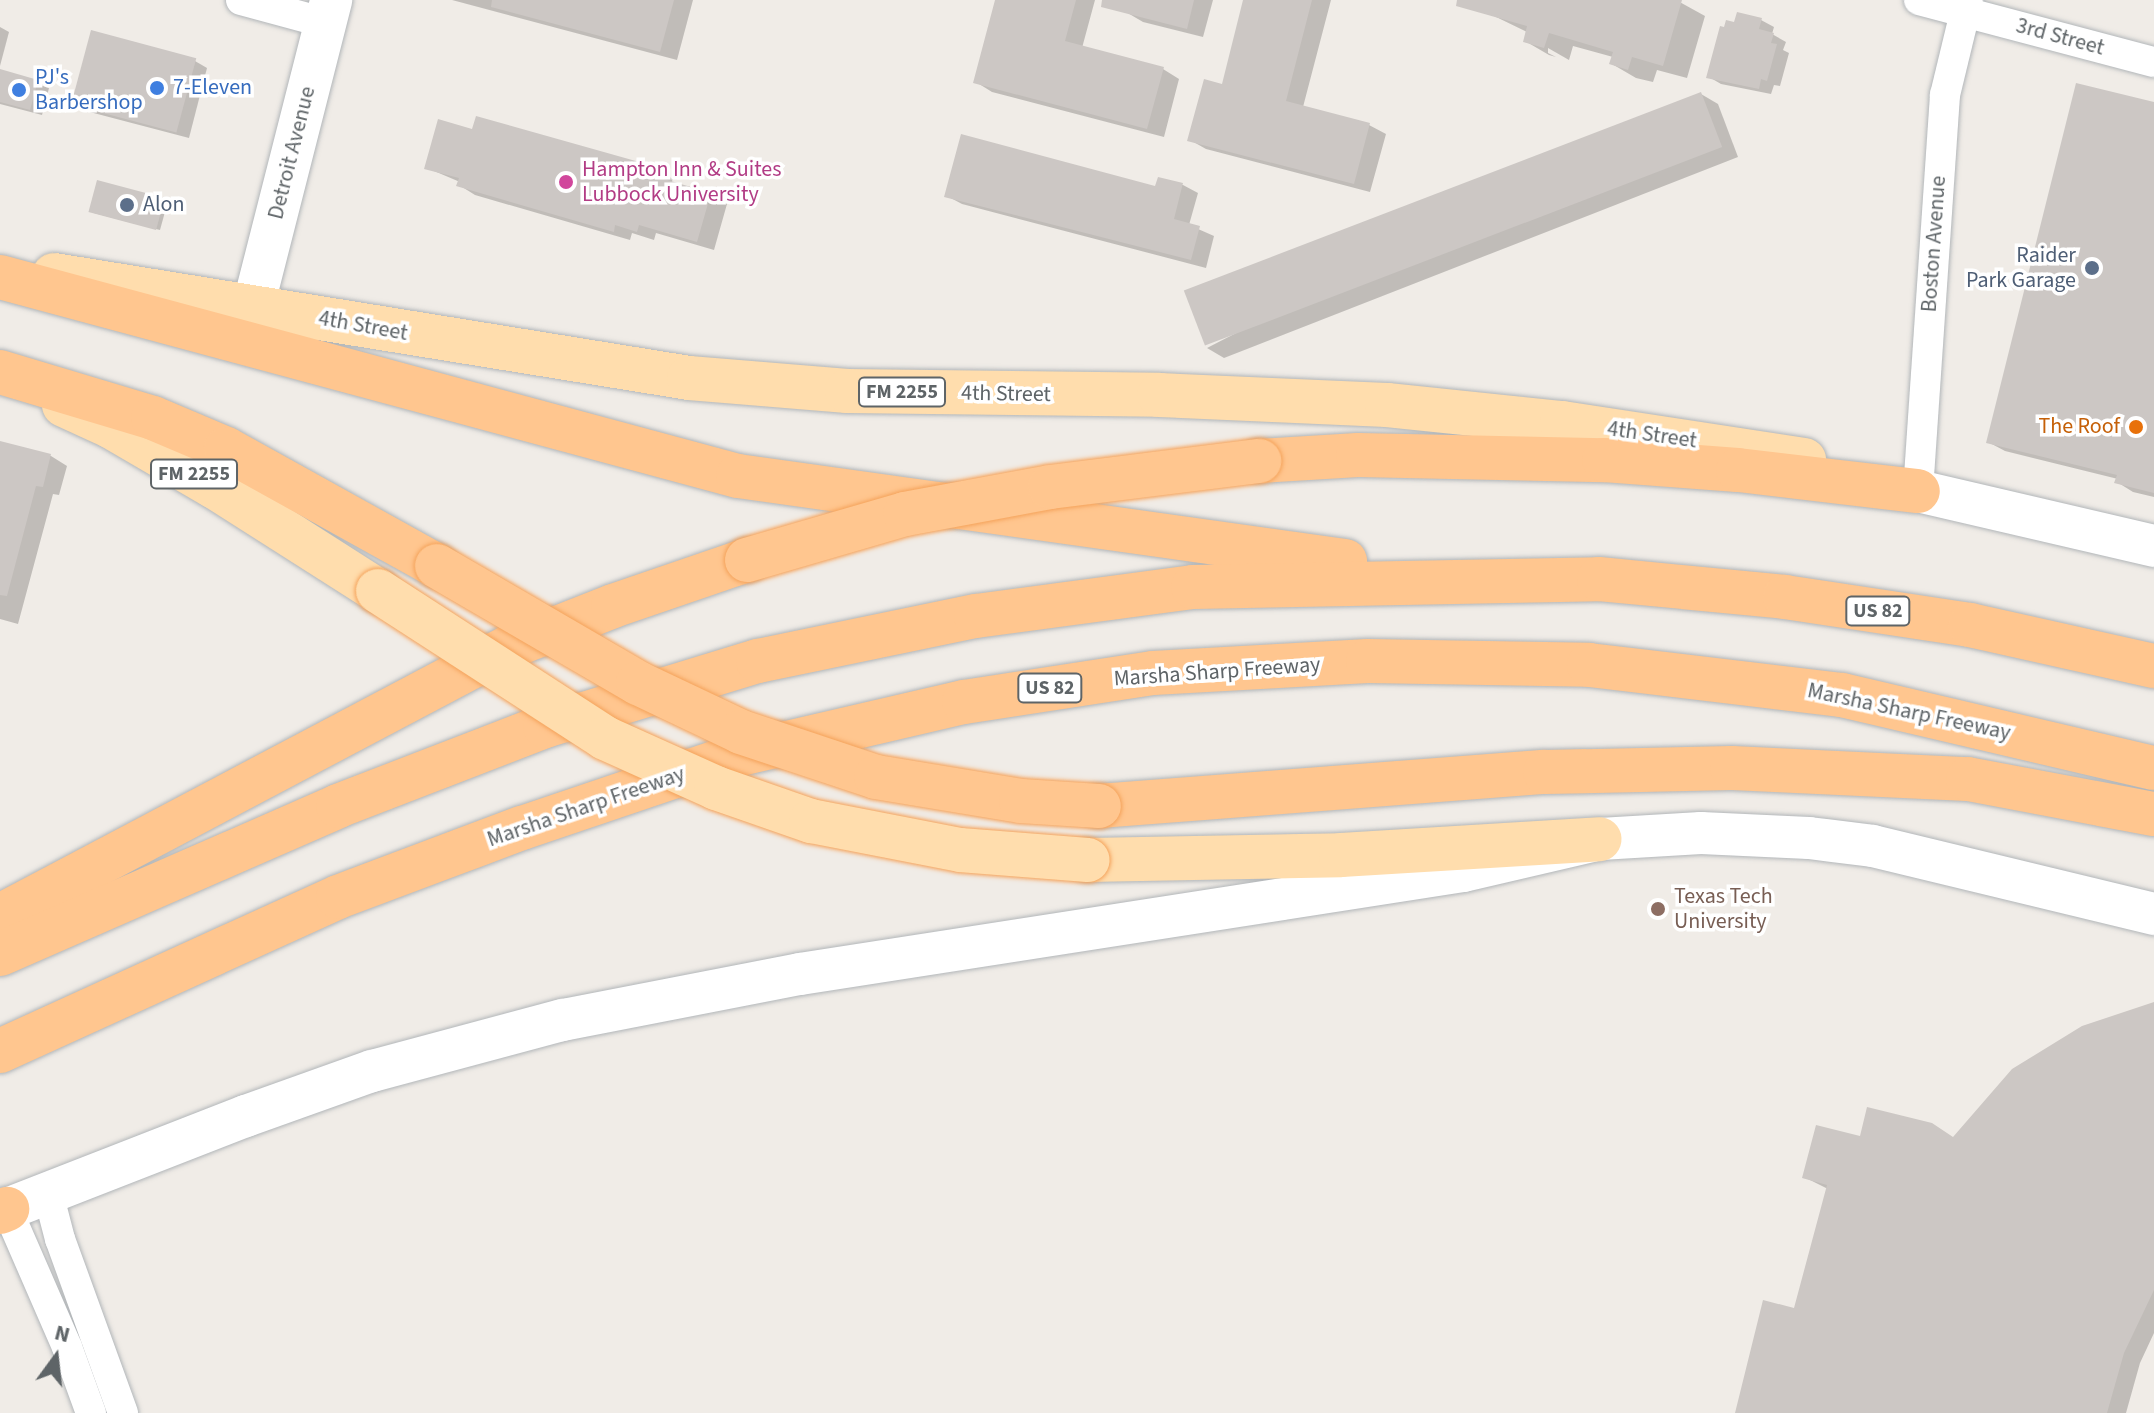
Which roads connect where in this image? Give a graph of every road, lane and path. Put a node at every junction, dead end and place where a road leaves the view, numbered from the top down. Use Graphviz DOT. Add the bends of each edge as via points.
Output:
graph roads {
  1 [pos="241,0"];
  2 [pos="1919,0"];
  3 [pos="1966,6"];
  4 [pos="329,11"];
  5 [pos="2154,62"];
  6 [pos="0,267"];
  7 [pos="0,277"];
  8 [pos="253,307"];
  9 [pos="0,374"];
  10 [pos="1918,491"];
  11 [pos="2154,546"];
  12 [pos="1599,579"];
  13 [pos="2154,666"];
  14 [pos="2154,768"];
  15 [pos="2154,814"];
  16 [pos="1600,839"];
  17 [pos="2154,914"];
  18 [pos="0,916"];
  19 [pos="0,954"];
  20 [pos="0,1051"];
  21 [pos="48,1193"];
  22 [pos="4,1211"];
  23 [pos="88,1409"];
  24 [pos="123,1413"];
  1 -- 4 [label="street"];
  2 -- 3 [label="street, 3rd Street"];
  3 -- 5 [label="street, 3rd Street"];
  3 -- 10 [label="street, Boston Avenue" via="1945,95"];
  4 -- 8 [label="main road, Detroit Avenue"];
  6 -- 8 [label="main road, 4th Street / FM 2255"];
  7 -- 12 [label="highway" via="738,476 1326,559"];
  8 -- 10 [label="main road, 4th Street / FM 2255" via="689,378 847,391 1326,402 1548,421 1795,458"];
  9 -- 15 [label="highway, bridge" via="153,418 226,449 638,683 741,732 876,777 1021,801 1099,806 1545,772 1732,768 1968,779"];
  9 -- 16 [label="main road, FM 2255, bridge" via="110,426 215,487 605,738 716,788 811,821 960,850 1088,860 1341,855"];
  10 -- 11 [label="main road"];
  10 -- 18 [label="highway, bridge" via="1604,460 1358,455 1259,461 1050,487 905,514 747,560 509,647"];
  12 -- 13 [label="highway, US 82" via="1785,597 1970,625"];
  12 -- 19 [label="highway, US 82" via="1193,587 976,616 758,661 545,726 338,806"];
  14 -- 20 [label="highway, Marsha Sharp Freeway / US 82" via="1842,695 1589,665 1368,661 1153,673 964,702 740,754 338,897"];
  16 -- 17 [label="main road" via="1701,833 1873,846"];
  16 -- 21 [label="main road" via="1463,871 800,974 563,1020 372,1071"];
  21 -- 22 [label="main road"];
  21 -- 24 [label="street"];
  22 -- 23 [label="street"];
}
